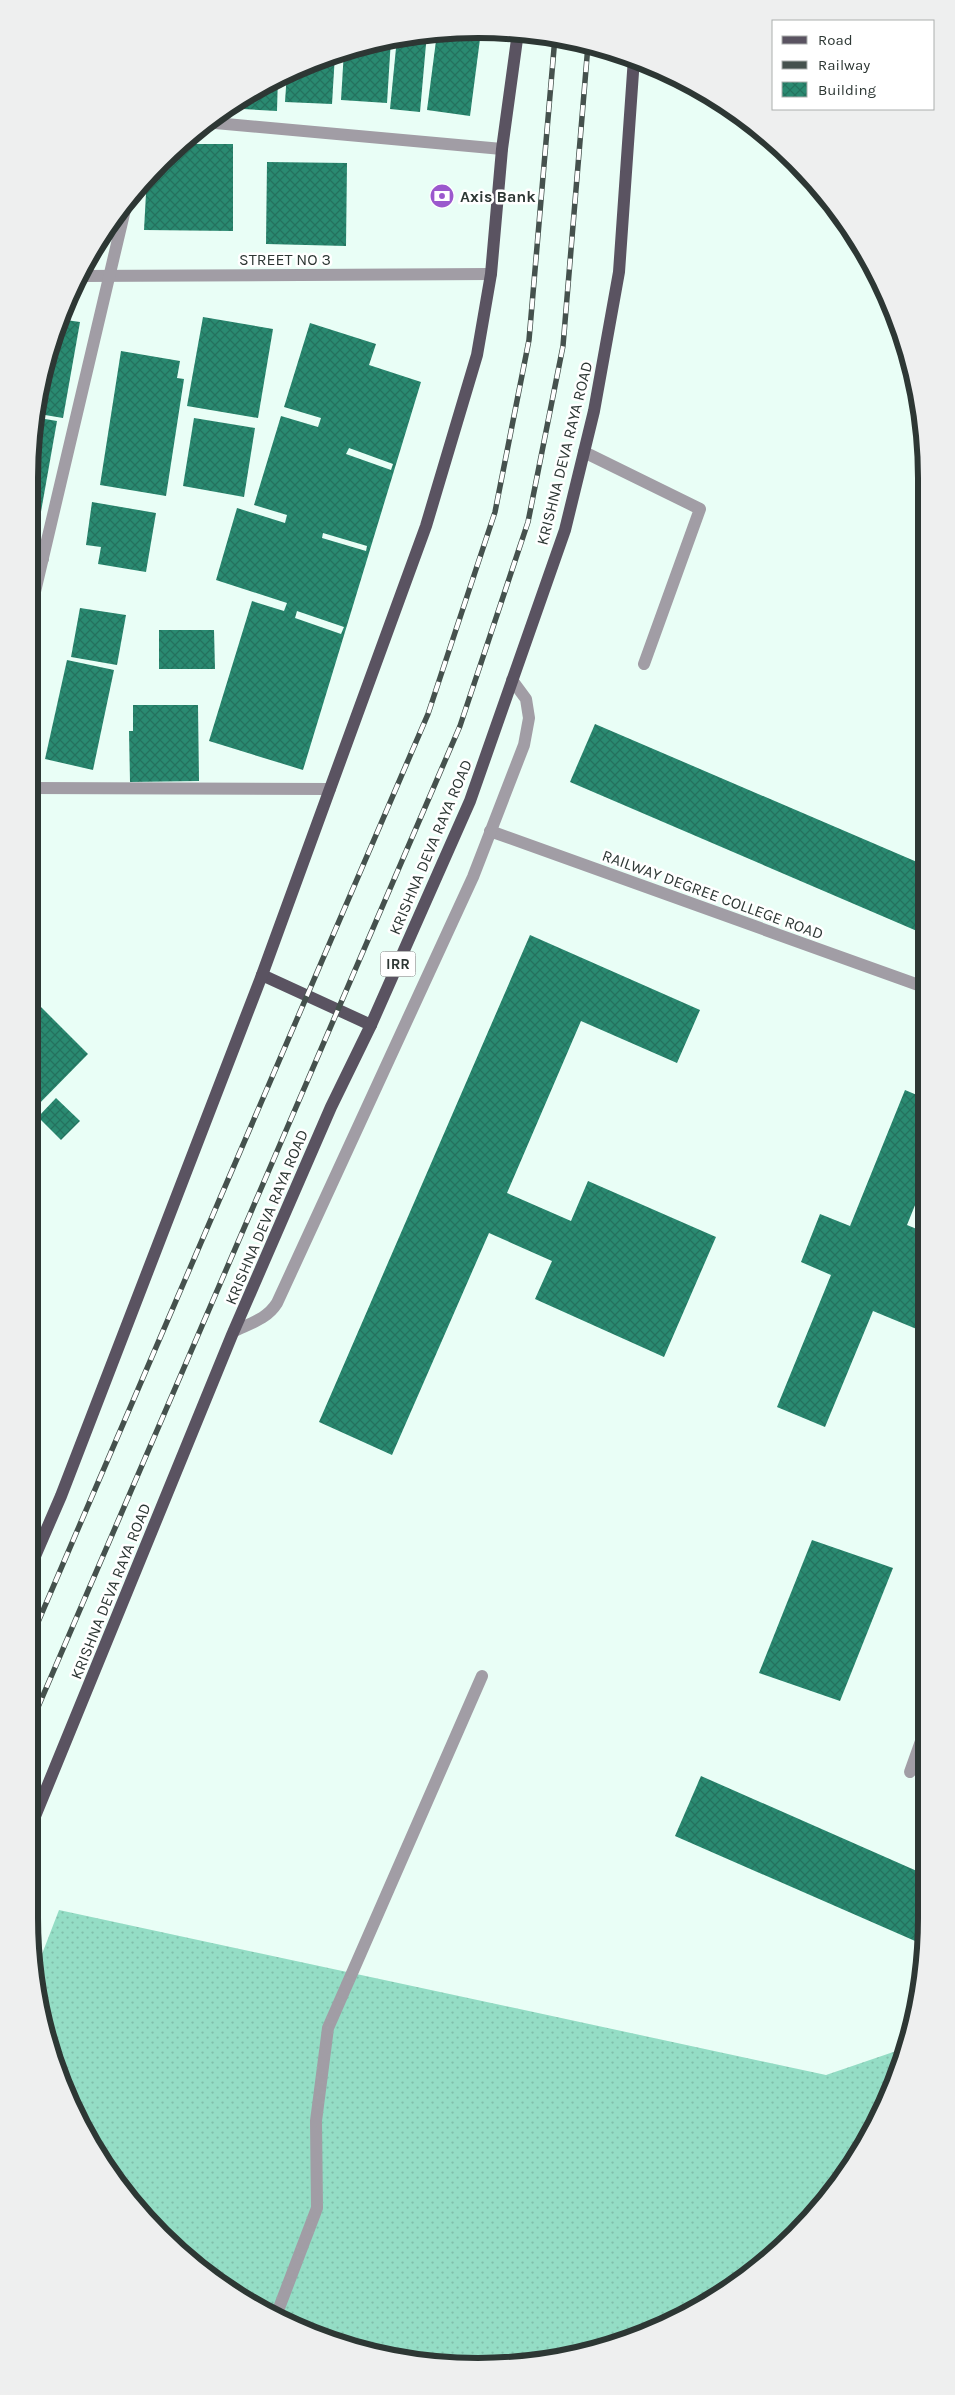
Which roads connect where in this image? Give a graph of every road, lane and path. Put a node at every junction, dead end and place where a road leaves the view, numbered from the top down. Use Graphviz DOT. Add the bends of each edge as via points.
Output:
graph roads {
  1 [pos="517,39"];
  2 [pos="633,66"];
  3 [pos="217,123"];
  4 [pos="502,149"];
  5 [pos="122,219"];
  6 [pos="491,274"];
  7 [pos="86,276"];
  8 [pos="109,277"];
  9 [pos="584,452"];
  10 [pos="38,559"];
  11 [pos="44,559"];
  12 [pos="38,582"];
  13 [pos="644,664"];
  14 [pos="512,680"];
  15 [pos="38,788"];
  16 [pos="330,789"];
  17 [pos="490,831"];
  18 [pos="262,975"];
  19 [pos="918,985"];
  20 [pos="371,1025"];
  21 [pos="234,1331"];
  22 [pos="38,1549"];
  23 [pos="482,1676"];
  24 [pos="918,1750"];
  25 [pos="910,1772"];
  26 [pos="38,1810"];
  27 [pos="278,2310"];
  1 -- 4 [label="main road"];
  2 -- 9 [label="main road, KRISHNA DEVA RAYA ROAD / IRR" via="619,272"];
  3 -- 4 [label="street"];
  4 -- 6 [label="main road"];
  5 -- 8 [label="street"];
  6 -- 8 [label="street, STREET NO 3"];
  6 -- 16 [label="main road" via="477,355 426,526"];
  7 -- 8 [label="street, STREET NO 3"];
  8 -- 11 [label="street"];
  9 -- 13 [label="street" via="700,509"];
  9 -- 14 [label="main road, KRISHNA DEVA RAYA ROAD / IRR" via="565,530"];
  10 -- 11 [label="street"];
  11 -- 12 [label="street"];
  14 -- 17 [label="street" via="526,699 529,718 524,745"];
  14 -- 20 [label="main road, KRISHNA DEVA RAYA ROAD / IRR" via="470,802"];
  15 -- 16 [label="street"];
  16 -- 18 [label="main road"];
  17 -- 19 [label="street, RAILWAY DEGREE COLLEGE ROAD"];
  17 -- 21 [label="street" via="469,886 277,1303 264,1318"];
  18 -- 20 [label="main road"];
  18 -- 22 [label="main road"];
  20 -- 21 [label="main road, KRISHNA DEVA RAYA ROAD / IRR" via="331,1107"];
  21 -- 26 [label="main road, KRISHNA DEVA RAYA ROAD / IRR"];
  23 -- 27 [label="street" via="328,2028 316,2121 317,2208"];
  24 -- 25 [label="street"];
}
